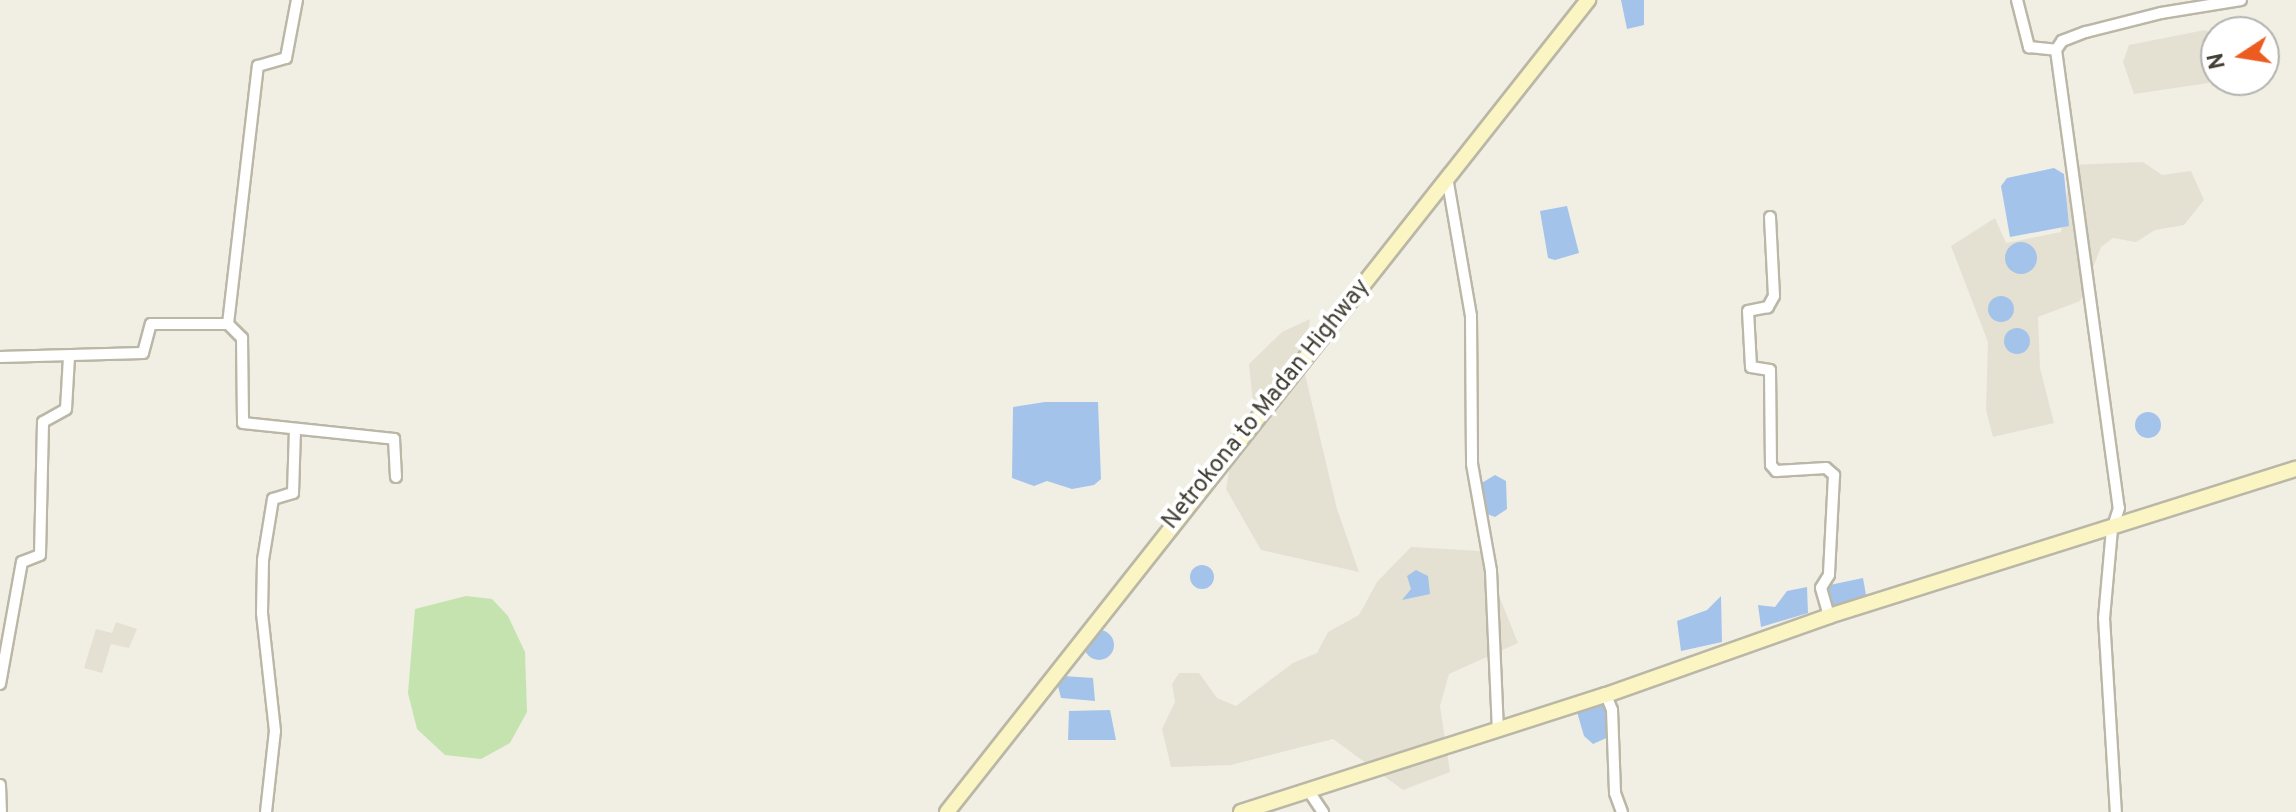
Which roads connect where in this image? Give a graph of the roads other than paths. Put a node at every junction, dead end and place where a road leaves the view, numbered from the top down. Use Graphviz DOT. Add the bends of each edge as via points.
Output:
graph roads {
  1 [pos="297,0"];
  2 [pos="1588,0"];
  3 [pos="2017,0"];
  4 [pos="2241,0"];
  5 [pos="2056,50"];
  6 [pos="1447,177"];
  7 [pos="1770,217"];
  8 [pos="228,324"];
  9 [pos="0,357"];
  10 [pos="69,357"];
  11 [pos="295,429"];
  12 [pos="2296,469"];
  13 [pos="396,477"];
  14 [pos="2112,529"];
  15 [pos="1829,616"];
  16 [pos="0,684"];
  17 [pos="1606,695"];
  18 [pos="1498,729"];
  19 [pos="0,785"];
  20 [pos="1308,790"];
  21 [pos="1,812"];
  22 [pos="266,812"];
  23 [pos="947,812"];
  24 [pos="1241,812"];
  25 [pos="1323,812"];
  26 [pos="1622,812"];
  27 [pos="2116,812"];
  1 -- 8 [label="street" via="286,58 258,66"];
  2 -- 6 [label="main road, Netrokona to Madan Highway"];
  3 -- 5 [label="street" via="2029,47"];
  4 -- 5 [label="street" via="2086,32 2062,41"];
  5 -- 14 [label="street" via="2119,508"];
  6 -- 18 [label="street" via="1471,316 1472,464 1491,571"];
  6 -- 23 [label="main road, Netrokona to Madan Highway"];
  7 -- 15 [label="street" via="1774,296 1768,307 1748,311 1751,367 1770,370 1771,465 1776,471 1826,468 1834,475 1829,575 1821,588"];
  8 -- 10 [label="street" via="151,324 145,352"];
  8 -- 11 [label="street" via="242,338 241,420"];
  9 -- 10 [label="street"];
  10 -- 16 [label="street" via="66,409 43,422 40,555 22,562"];
  11 -- 13 [label="street" via="394,439"];
  11 -- 22 [label="street" via="293,493 273,499 263,560 262,613 275,731"];
  12 -- 14 [label="main road"];
  14 -- 15 [label="main road"];
  14 -- 27 [label="street" via="2104,618"];
  15 -- 17 [label="main road"];
  17 -- 18 [label="main road"];
  17 -- 26 [label="street" via="1612,710 1615,793"];
  18 -- 20 [label="main road"];
  19 -- 21 [label="street"];
  20 -- 24 [label="main road"];
  20 -- 25 [label="street"];
}
